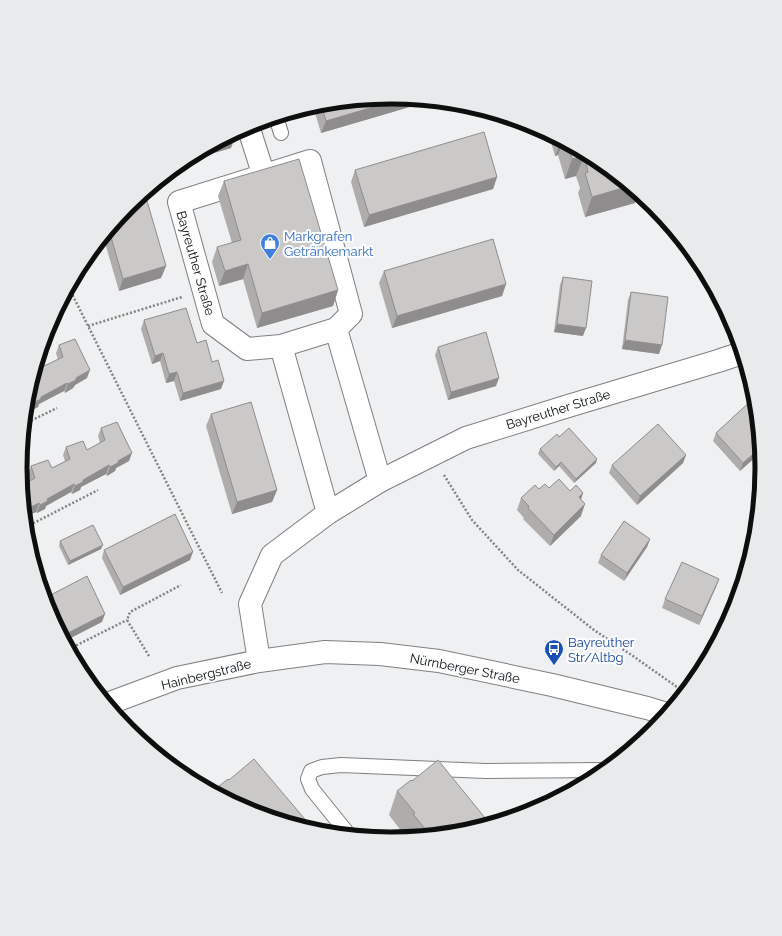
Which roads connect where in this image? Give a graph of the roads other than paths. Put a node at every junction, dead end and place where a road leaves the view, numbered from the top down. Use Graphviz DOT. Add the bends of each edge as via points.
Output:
graph roads {
  1 [pos="277,122"];
  2 [pos="250,133"];
  3 [pos="280,133"];
  4 [pos="264,176"];
  5 [pos="336,329"];
  6 [pos="281,346"];
  7 [pos="737,355"];
  8 [pos="380,481"];
  9 [pos="328,513"];
  10 [pos="260,661"];
  11 [pos="112,702"];
  12 [pos="661,712"];
  13 [pos="594,770"];
  14 [pos="344,829"];
  1 -- 3 [label="lane"];
  2 -- 4 [label="street"];
  4 -- 5 [label="street, Bayreuther Straße" via="310,162 352,314"];
  4 -- 6 [label="street, Bayreuther Straße" via="179,202 213,324 247,349"];
  5 -- 6 [label="street, Bayreuther Straße"];
  5 -- 8 [label="street"];
  6 -- 9 [label="street"];
  7 -- 8 [label="street, Bayreuther Straße" via="466,438"];
  8 -- 9 [label="street, Bayreuther Straße"];
  9 -- 10 [label="street, Bayreuther Straße" via="272,555 250,604"];
  10 -- 11 [label="street, Hainbergstraße" via="177,678"];
  10 -- 12 [label="street, Nürnberger Straße" via="325,652 380,654 439,661"];
  13 -- 14 [label="lane" via="486,771 342,765 311,771 308,779 312,788"];
}
